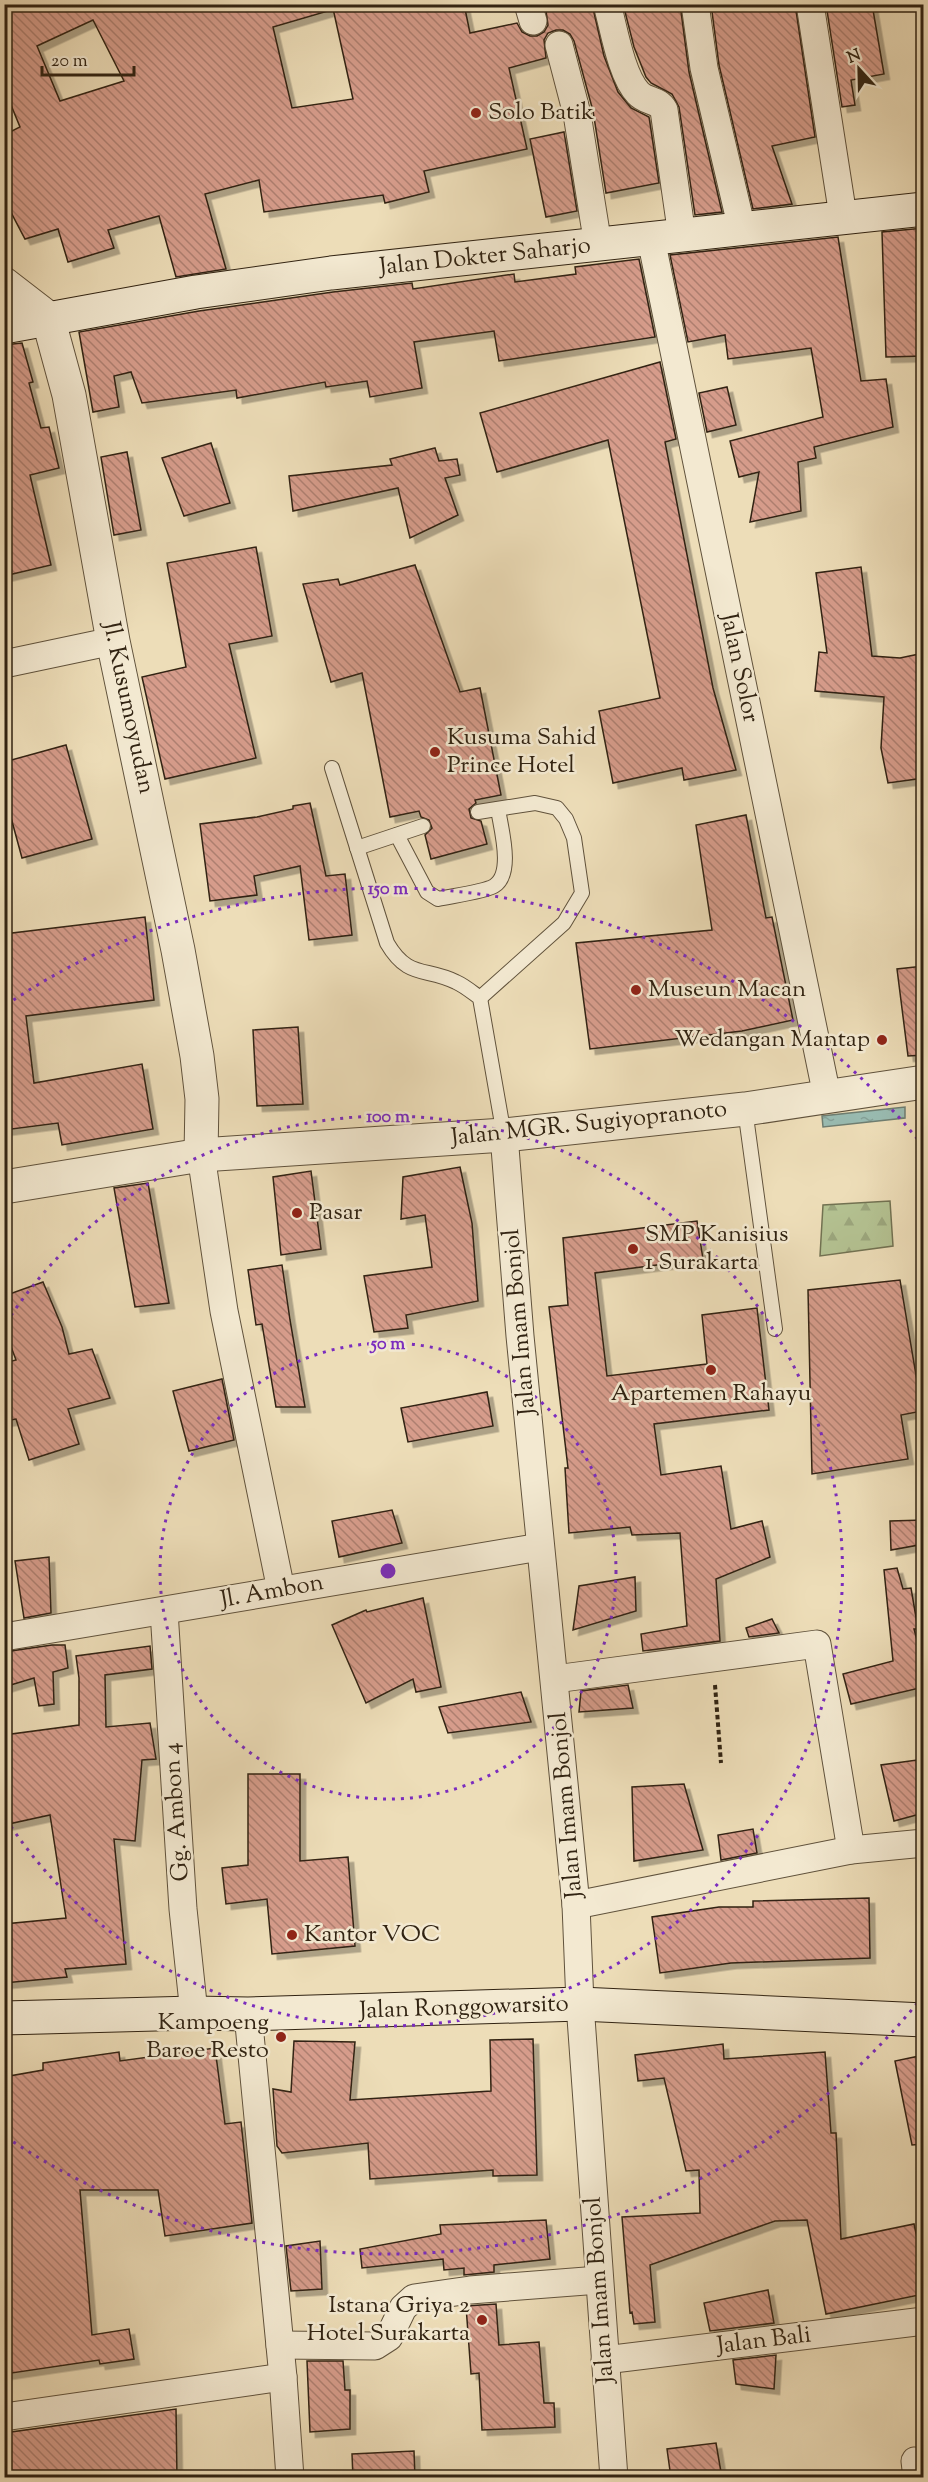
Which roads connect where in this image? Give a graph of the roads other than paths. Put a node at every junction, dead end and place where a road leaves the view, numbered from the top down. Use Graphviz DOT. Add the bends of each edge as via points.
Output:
graph roads {
  1 [pos="607,4"];
  2 [pos="695,4"];
  3 [pos="810,4"];
  4 [pos="559,45"];
  5 [pos="924,209"];
  6 [pos="843,216"];
  7 [pos="742,229"];
  8 [pos="666,238"];
  9 [pos="598,245"];
  10 [pos="4,284"];
  11 [pos="48,318"];
  12 [pos="4,327"];
  13 [pos="113,641"];
  14 [pos="4,664"];
  15 [pos="332,768"];
  16 [pos="498,809"];
  17 [pos="478,812"];
  18 [pos="423,826"];
  19 [pos="397,835"];
  20 [pos="357,848"];
  21 [pos="480,998"];
  22 [pos="924,1082"];
  23 [pos="827,1096"];
  24 [pos="745,1109"];
  25 [pos="504,1135"];
  26 [pos="201,1155"];
  27 [pos="4,1187"];
  28 [pos="775,1329"];
  29 [pos="540,1547"];
  30 [pos="281,1590"];
  31 [pos="186,1607"];
  32 [pos="4,1637"];
  33 [pos="555,1679"];
  34 [pos="924,1843"];
  35 [pos="851,1850"];
  36 [pos="576,1905"];
  37 [pos="580,2004"];
  38 [pos="194,2013"];
  39 [pos="248,2014"];
  40 [pos="4,2018"];
  41 [pos="924,2020"];
  42 [pos="599,2280"];
  43 [pos="924,2321"];
  44 [pos="280,2346"];
  45 [pos="605,2360"];
  46 [pos="283,2377"];
  47 [pos="4,2417"];
  48 [pos="290,2478"];
  49 [pos="614,2478"];
  1 -- 8 [label="street, Jalan Solor" via="632,84 642,97 659,102 664,110"];
  2 -- 7 [label="street" via="704,68"];
  3 -- 6 [label="street"];
  4 -- 9 [label="street" via="577,114"];
  5 -- 6 [label="main road, Jalan Dokter Saharjo"];
  6 -- 7 [label="main road, Jalan Dokter Saharjo"];
  7 -- 8 [label="main road, Jalan Dokter Saharjo"];
  8 -- 9 [label="main road, Jalan Dokter Saharjo"];
  8 -- 23 [label="street, Jalan Solor"];
  9 -- 11 [label="main road, Jalan Dokter Saharjo" via="332,273"];
  10 -- 11 [label="main road"];
  11 -- 12 [label="main road, Jalan Dokter Saharjo"];
  11 -- 13 [label="main road, Jl. Kusumoyudan" via="69,395"];
  13 -- 14 [label="street"];
  13 -- 26 [label="main road, Jl. Kusumoyudan" via="170,906 197,1056 202,1099"];
  15 -- 20 [label="lane"];
  16 -- 17 [label="lane"];
  16 -- 19 [label="lane" via="505,861 502,878 493,886 438,899 432,896"];
  16 -- 21 [label="lane" via="535,803 557,808 574,838 582,893 564,923"];
  18 -- 19 [label="lane"];
  19 -- 20 [label="lane"];
  20 -- 21 [label="lane" via="387,943 395,956 411,969 456,982"];
  21 -- 25 [label="lane"];
  22 -- 23 [label="main road, Jalan MGR. Sugiyopranoto"];
  23 -- 24 [label="main road, Jalan MGR. Sugiyopranoto"];
  24 -- 25 [label="main road, Jalan MGR. Sugiyopranoto"];
  24 -- 28 [label="lane"];
  25 -- 26 [label="main road, Jalan MGR. Sugiyopranoto"];
  25 -- 29 [label="street, Jalan Imam Bonjol"];
  26 -- 27 [label="main road, Jalan MGR. Sugiyopranoto"];
  26 -- 30 [label="street" via="224,1311"];
  29 -- 30 [label="street, Jl. Ambon"];
  29 -- 33 [label="street, Jalan Imam Bonjol"];
  30 -- 31 [label="street, Jl. Ambon"];
  31 -- 32 [label="street, Jl. Ambon"];
  31 -- 38 [label="street, Gg. Ambon 4" via="183,1910"];
  33 -- 35 [label="street" via="817,1644"];
  33 -- 36 [label="street, Jalan Imam Bonjol"];
  34 -- 35 [label="street"];
  35 -- 36 [label="street"];
  36 -- 37 [label="street, Jalan Imam Bonjol"];
  37 -- 39 [label="main road, Jalan Ronggowarsito"];
  37 -- 41 [label="main road, Jalan Ronggowarsito"];
  37 -- 42 [label="street, Jalan Imam Bonjol"];
  38 -- 39 [label="main road, Jalan Ronggowarsito"];
  38 -- 40 [label="main road, Jalan Ronggowarsito"];
  39 -- 44 [label="street"];
  42 -- 44 [label="street" via="414,2298 403,2308 389,2337 375,2346"];
  42 -- 45 [label="street, Jalan Imam Bonjol"];
  43 -- 45 [label="street, Jalan Bali"];
  44 -- 46 [label="street"];
  45 -- 49 [label="street, Jalan Imam Bonjol"];
  46 -- 47 [label="street"];
  46 -- 48 [label="street"];
}
